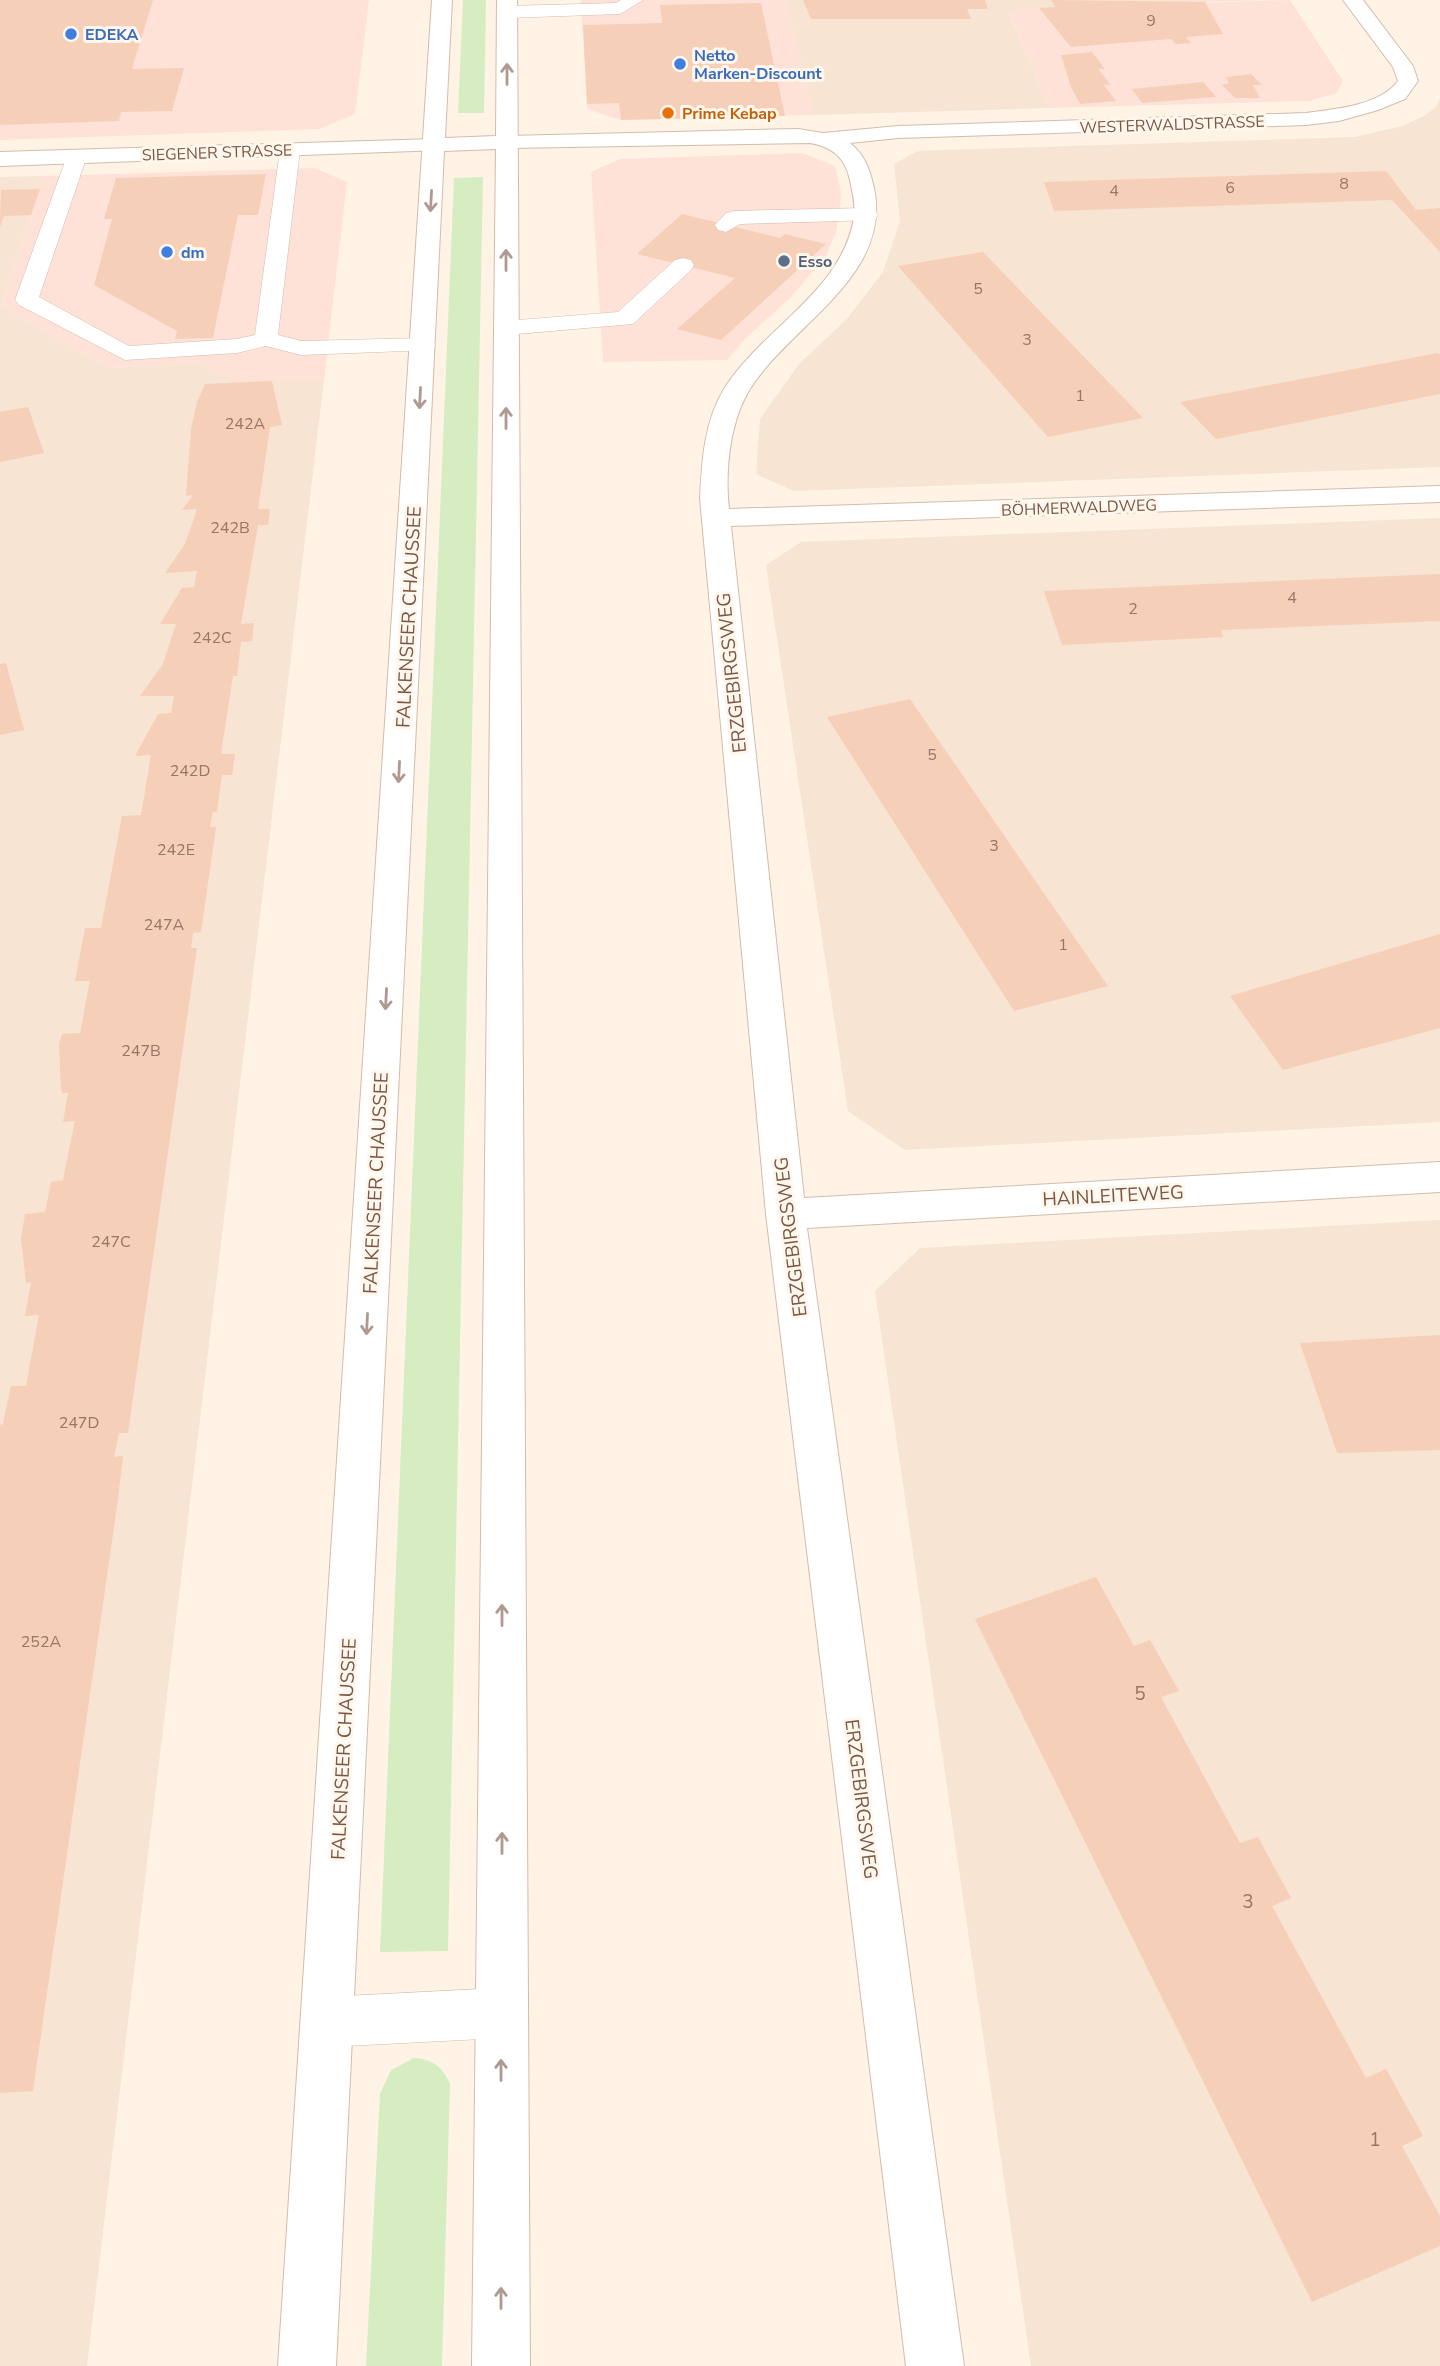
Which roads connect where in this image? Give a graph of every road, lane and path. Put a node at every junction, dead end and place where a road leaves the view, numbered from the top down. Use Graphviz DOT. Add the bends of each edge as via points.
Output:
graph roads {
  1 [pos="442,0"];
  2 [pos="634,0"];
  3 [pos="1353,0"];
  4 [pos="507,6"];
  5 [pos="827,138"];
  6 [pos="506,142"];
  7 [pos="434,145"];
  8 [pos="290,150"];
  9 [pos="853,154"];
  10 [pos="76,156"];
  11 [pos="0,159"];
  12 [pos="867,215"];
  13 [pos="726,225"];
  14 [pos="683,265"];
  15 [pos="506,328"];
  16 [pos="266,339"];
  17 [pos="423,345"];
  18 [pos="1440,494"];
  19 [pos="718,518"];
  20 [pos="1440,1177"];
  21 [pos="786,1214"];
  22 [pos="501,2013"];
  23 [pos="327,2022"];
  24 [pos="307,2366"];
  25 [pos="501,2366"];
  26 [pos="935,2366"];
  1 -- 7 [label="main road, FALKENSEER CHAUSSEE"];
  2 -- 4 [label="lane" via="620,8"];
  3 -- 5 [label="main road, WESTERWALDSTRASSE" via="1403,66 1408,80 1398,95 1339,115"];
  6 -- 4 [label="main road, one-way"];
  5 -- 6 [label="main road, WESTERWALDSTRASSE"];
  5 -- 9 [label="main road, WESTERWALDSTRASSE"];
  6 -- 7 [label="main road, SIEGENER STRASSE"];
  15 -- 6 [label="main road, one-way"];
  7 -- 8 [label="main road, SIEGENER STRASSE"];
  7 -- 17 [label="main road, FALKENSEER CHAUSSEE, one-way"];
  8 -- 10 [label="main road, SIEGENER STRASSE"];
  8 -- 16 [label="lane"];
  9 -- 12 [label="main road, ERZGEBIRGSWEG"];
  10 -- 11 [label="main road, SIEGENER STRASSE"];
  10 -- 16 [label="lane" via="27,300 125,352 237,346"];
  12 -- 13 [label="lane" via="734,218"];
  12 -- 19 [label="main road, ERZGEBIRGSWEG" via="857,249 834,283 769,348 736,391 717,440 714,498"];
  14 -- 15 [label="lane" via="625,319"];
  22 -- 15 [label="main road, one-way"];
  16 -- 17 [label="lane" via="301,348"];
  17 -- 23 [label="main road, FALKENSEER CHAUSSEE, one-way"];
  18 -- 19 [label="main road, BÖHMERWALDWEG"];
  19 -- 21 [label="main road, ERZGEBIRGSWEG"];
  20 -- 21 [label="main road, HAINLEITEWEG"];
  21 -- 26 [label="main road, ERZGEBIRGSWEG"];
  22 -- 23 [label="lane"];
  25 -- 22 [label="main road, one-way"];
  23 -- 24 [label="main road, FALKENSEER CHAUSSEE"];
}
